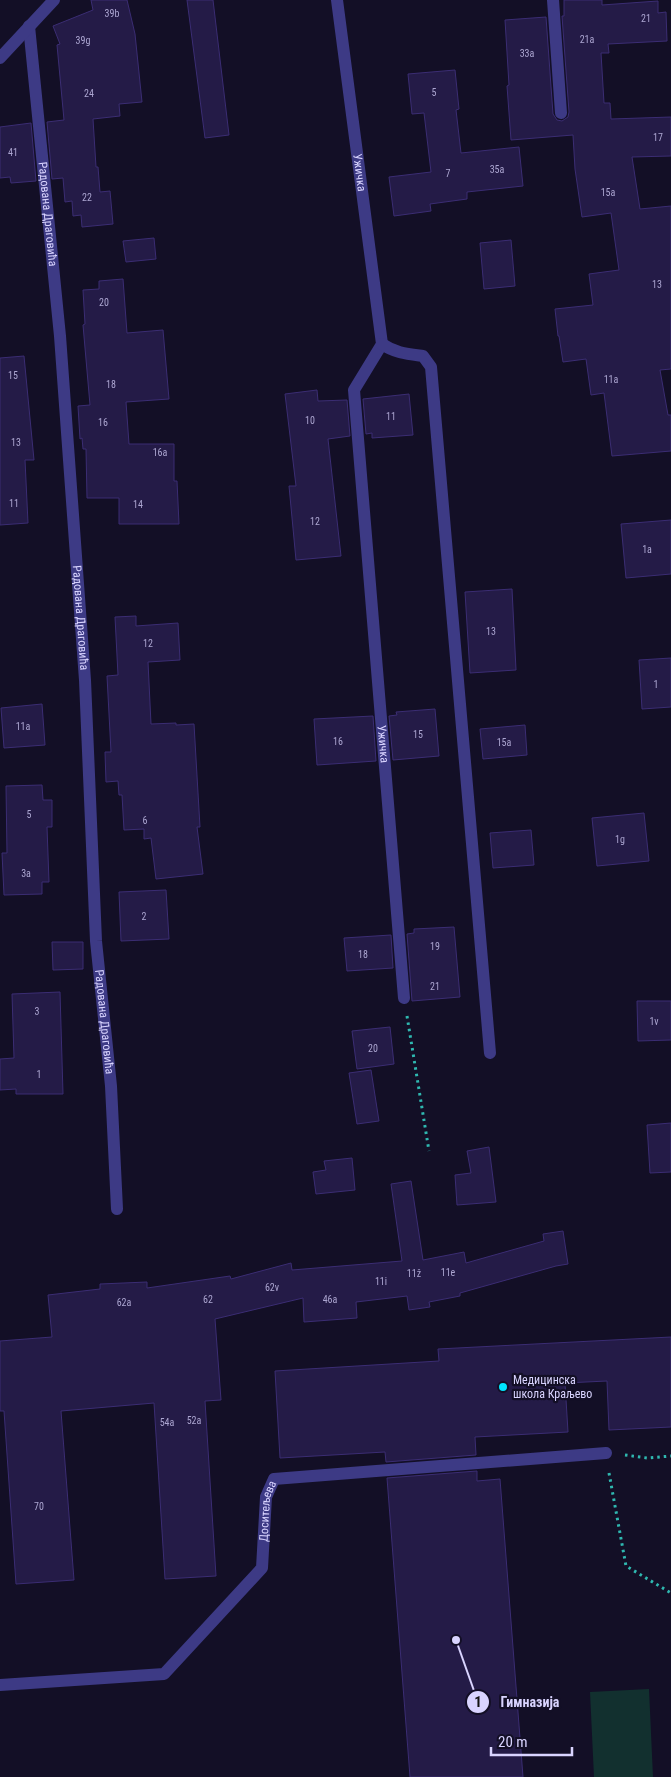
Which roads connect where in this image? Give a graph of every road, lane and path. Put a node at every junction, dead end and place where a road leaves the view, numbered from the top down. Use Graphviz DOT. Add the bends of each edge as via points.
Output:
graph roads {
  1 [pos="54,0"];
  2 [pos="337,0"];
  3 [pos="553,0"];
  4 [pos="29,26"];
  5 [pos="0,58"];
  6 [pos="561,113"];
  7 [pos="382,344"];
  8 [pos="404,998"];
  9 [pos="490,1053"];
  10 [pos="428,1152"];
  11 [pos="117,1209"];
  12 [pos="606,1453"];
  13 [pos="671,1456"];
  14 [pos="671,1593"];
  15 [pos="0,1685"];
  1 -- 4 [label="street"];
  2 -- 7 [label="street, Ужичка"];
  3 -- 6 [label="street"];
  4 -- 5 [label="street"];
  4 -- 11 [label="street, Радована Драговића" via="62,356 85,680 96,941 111,1086"];
  7 -- 8 [label="street, Ужичка" via="354,390"];
  7 -- 9 [label="street" via="402,354 423,356 431,367"];
  8 -- 10 [label="path"];
  12 -- 13 [label="path" via="647,1458"];
  12 -- 14 [label="path" via="626,1566"];
  12 -- 15 [label="street, Доситељева" via="274,1479 266,1497 262,1568 164,1674"];
}
